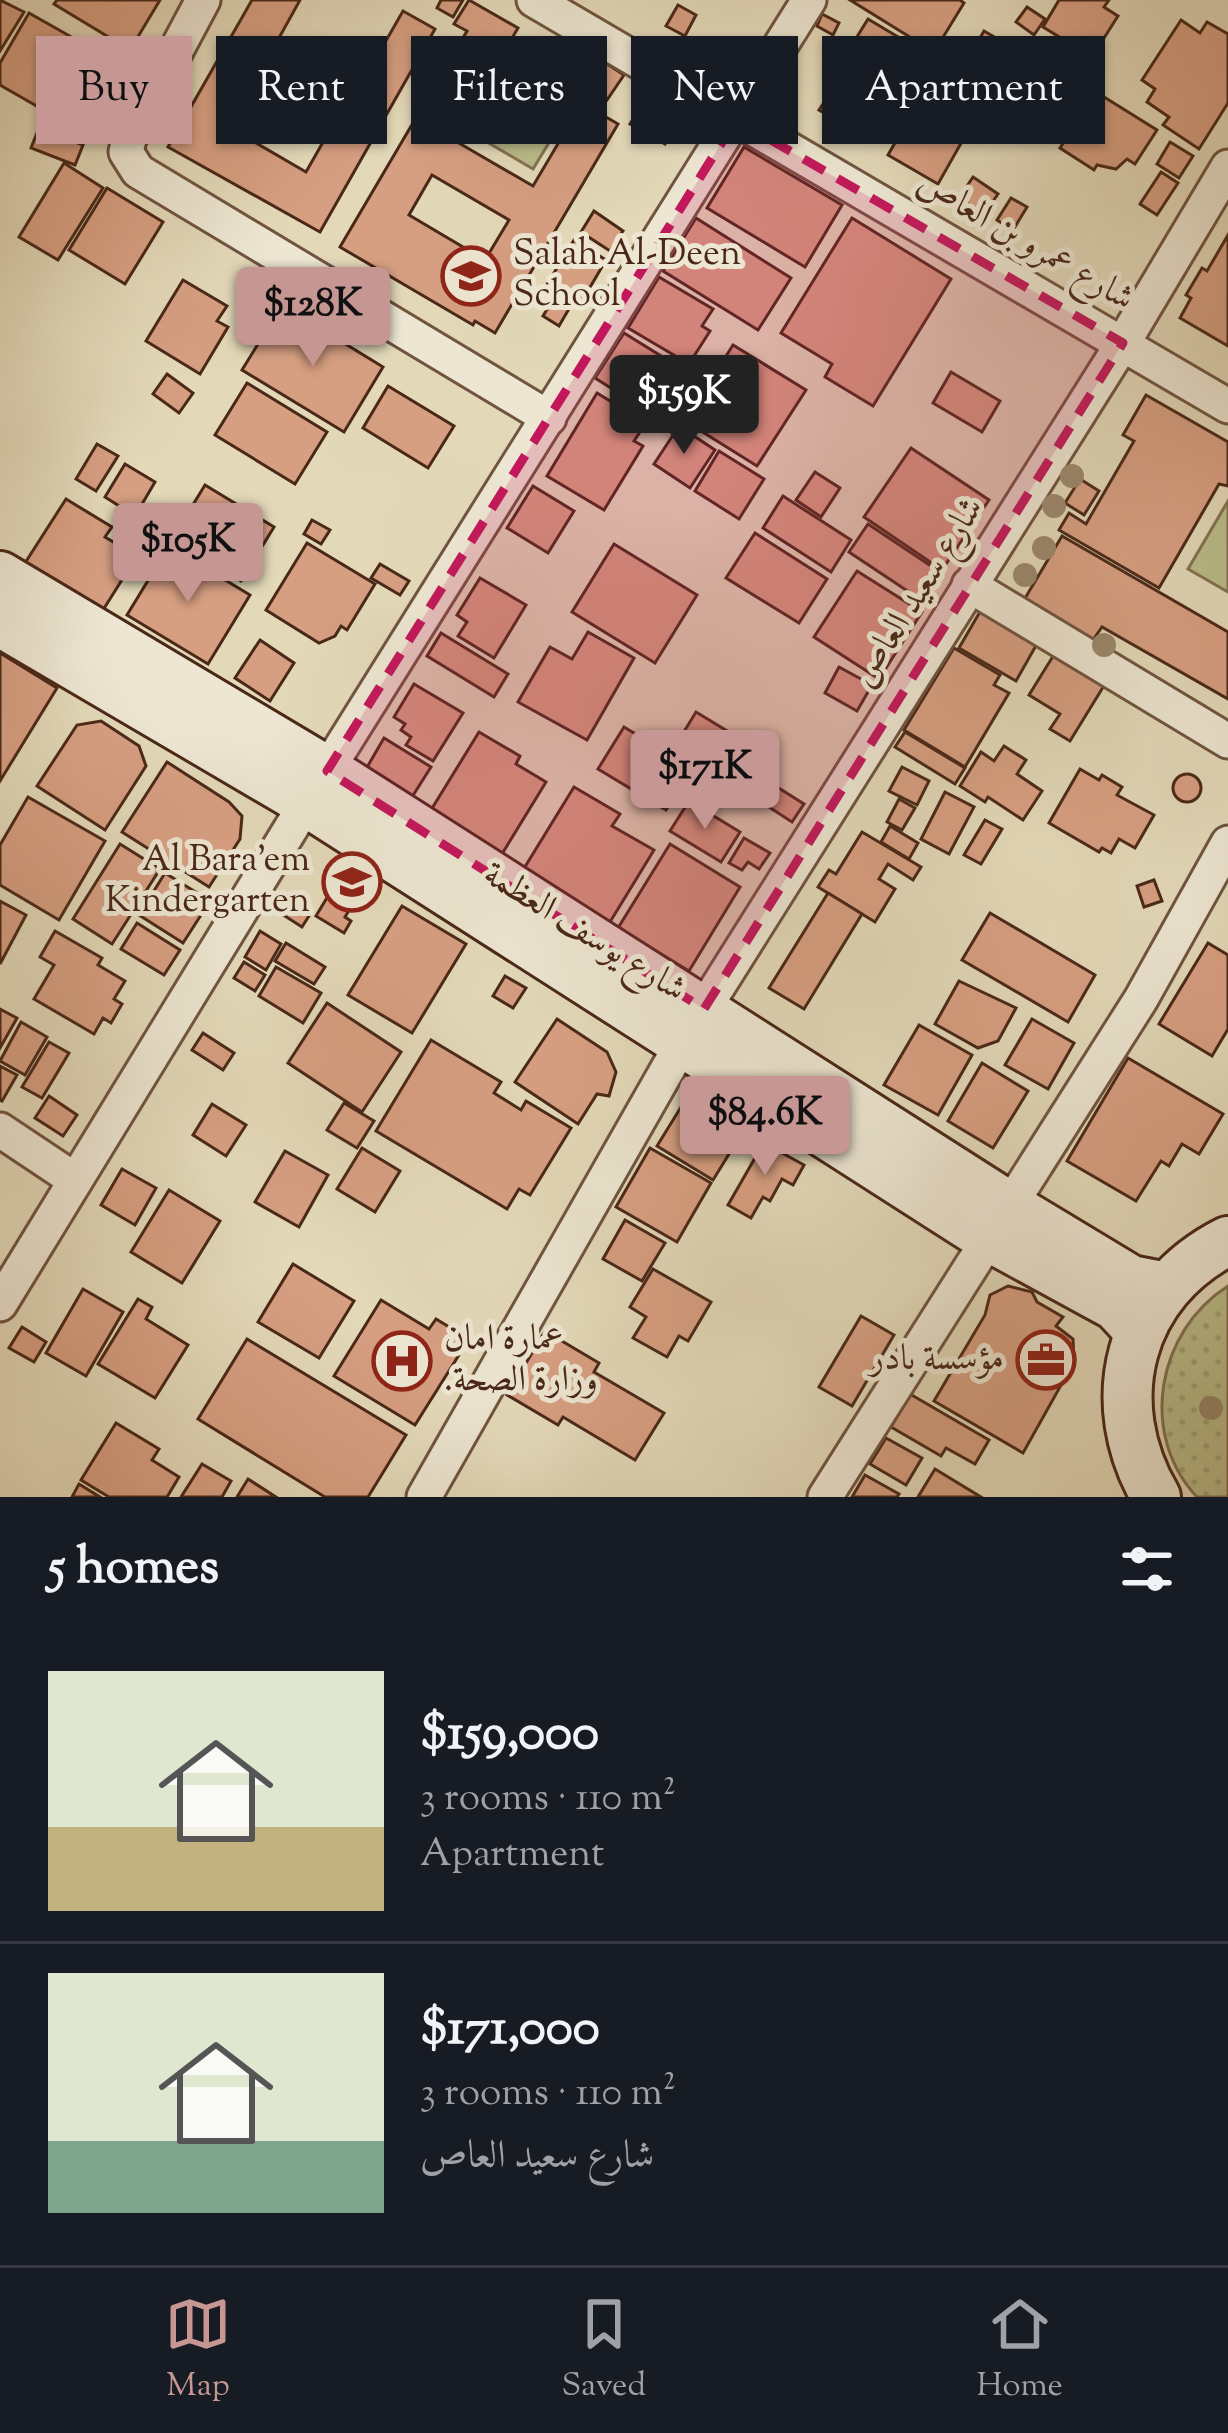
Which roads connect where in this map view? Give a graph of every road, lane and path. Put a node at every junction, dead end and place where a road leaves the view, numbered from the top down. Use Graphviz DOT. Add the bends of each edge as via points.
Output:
graph roads {
  1 [pos="203,0"];
  2 [pos="534,0"];
  3 [pos="809,0"];
  4 [pos="787,36"];
  5 [pos="631,58"];
  6 [pos="721,144"];
  7 [pos="777,144"];
  8 [pos="1228,167"];
  9 [pos="1123,344"];
  10 [pos="1228,406"];
  11 [pos="549,418"];
  12 [pos="0,576"];
  13 [pos="969,585"];
  14 [pos="0,622"];
  15 [pos="1228,741"];
  16 [pos="317,787"];
  17 [pos="1228,843"];
  18 [pos="694,1025"];
  19 [pos="0,1130"];
  20 [pos="75,1180"];
  21 [pos="1001,1222"];
  22 [pos="1228,1240"];
  23 [pos="1167,1287"];
  24 [pos="0,1304"];
  25 [pos="1139,1332"];
  26 [pos="424,1497"];
  27 [pos="825,1497"];
  28 [pos="1156,1497"];
  1 -- 11 [label="street" via="129,139 126,152 138,172"];
  2 -- 5 [label="street, شارع عمرو بن العاص"];
  3 -- 4 [label="street"];
  6 -- 11 [label="street"];
  7 -- 9 [label="street, شارع عمرو بن العاص"];
  8 -- 9 [label="street, شارع سعيد العاص"];
  9 -- 10 [label="street, شارع عمرو بن العاص"];
  9 -- 13 [label="street, شارع سعيد العاص"];
  11 -- 16 [label="street"];
  12 -- 16 [label="street, شارع يوسف العظمة"];
  13 -- 15 [label="street"];
  13 -- 18 [label="street, شارع سعيد العاص"];
  14 -- 16 [label="street, شارع يوسف العظمة"];
  16 -- 18 [label="street, شارع يوسف العظمة"];
  16 -- 20 [label="street"];
  17 -- 21 [label="street"];
  18 -- 21 [label="street, شارع يوسف العظمة"];
  18 -- 26 [label="street, شارع سعيد العاص"];
  19 -- 20 [label="street"];
  20 -- 24 [label="street"];
  21 -- 23 [label="street, شارع يوسف العظمة" via="1131,1280"];
  21 -- 25 [label="street, شارع يوسف العظمة"];
  21 -- 27 [label="street"];
  22 -- 23 [label="street"];
  23 -- 25 [label="street"];
  25 -- 28 [label="street" via="1127,1379 1128,1428"];
}
